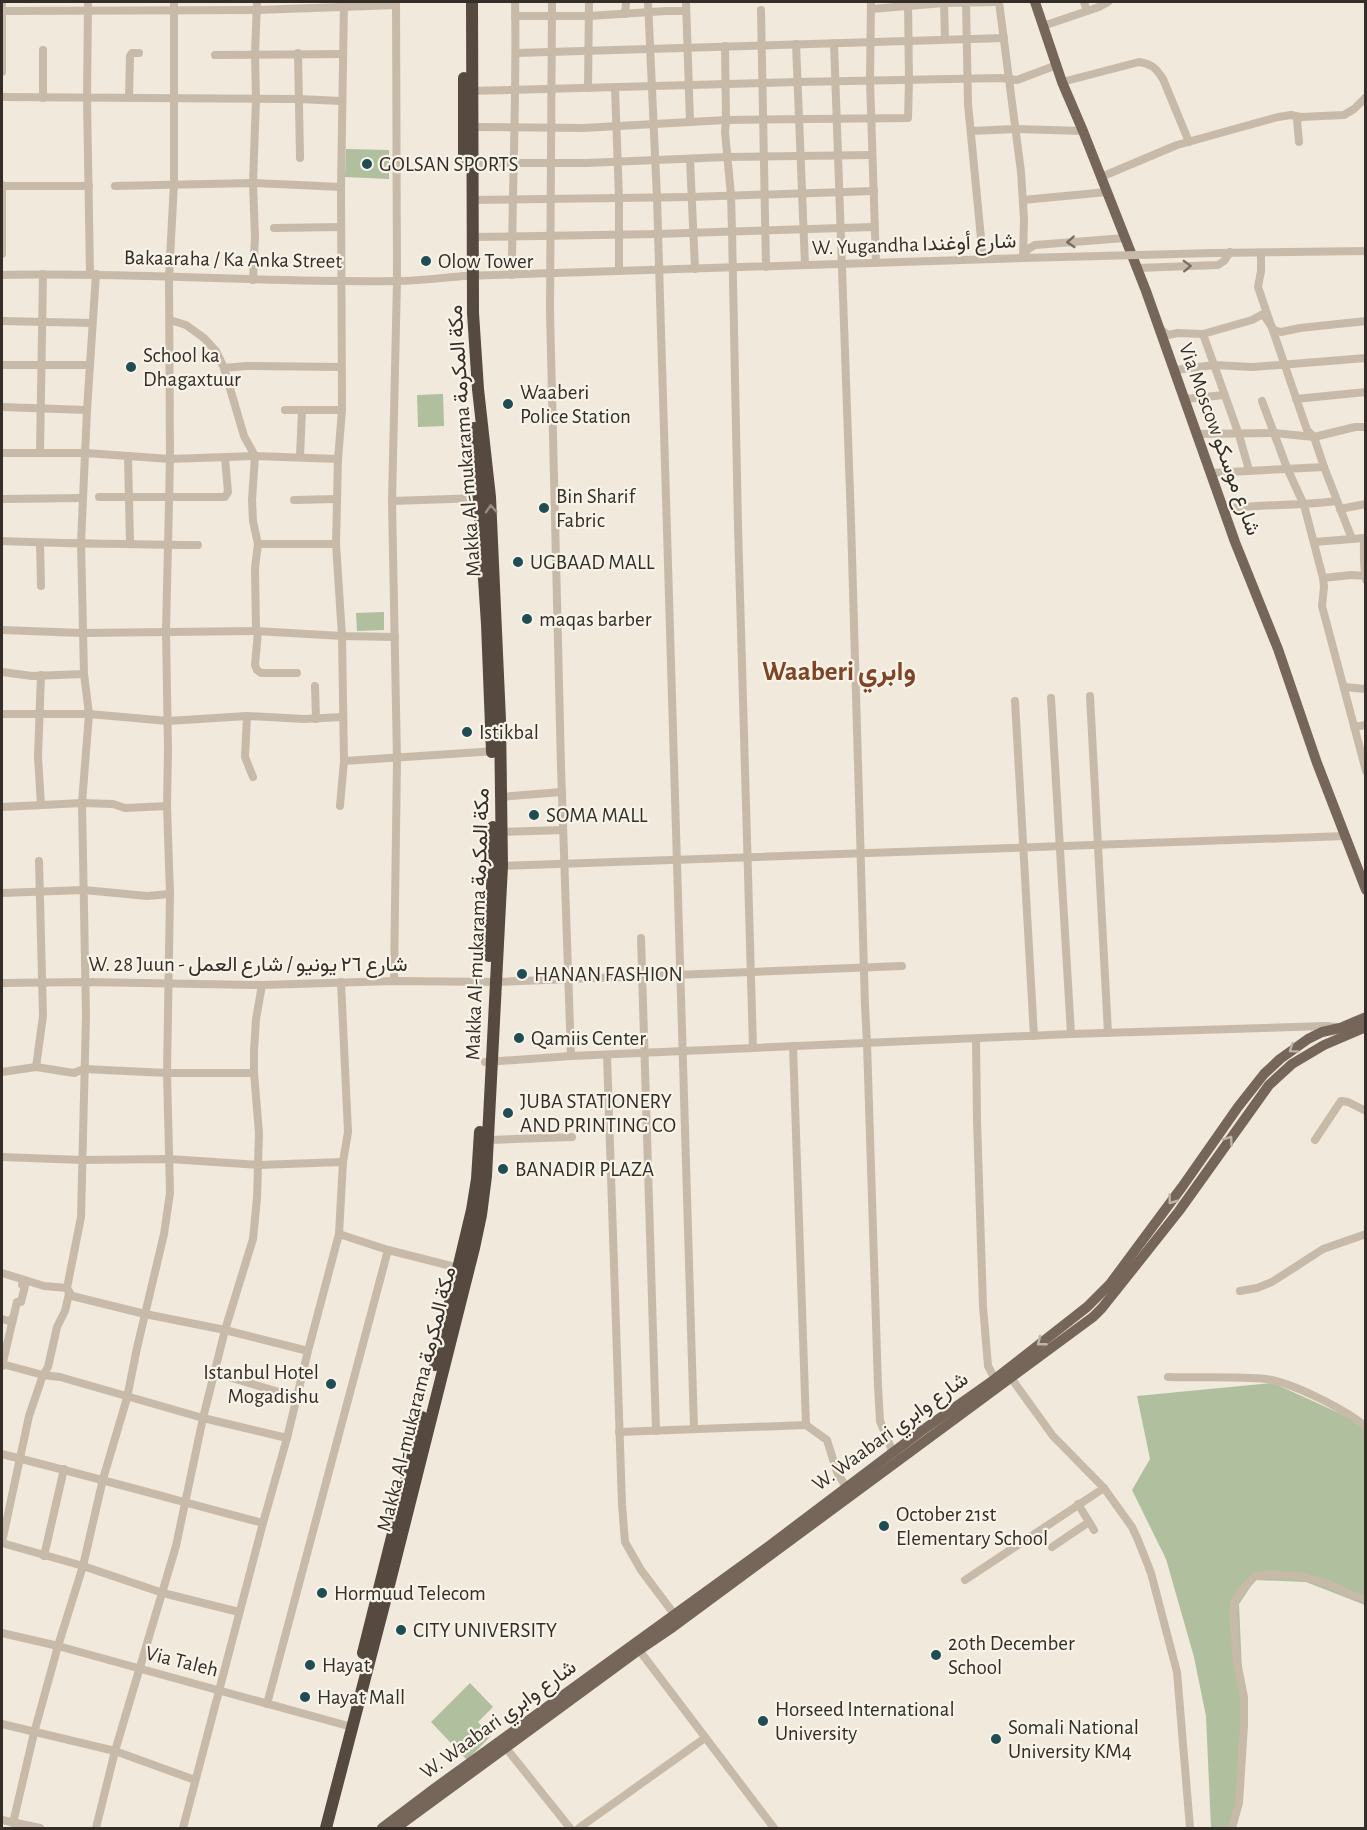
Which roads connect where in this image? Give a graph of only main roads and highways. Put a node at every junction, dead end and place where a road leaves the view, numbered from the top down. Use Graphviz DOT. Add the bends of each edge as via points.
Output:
graph roads {
  1 [pos="1035,2"];
  2 [pos="468,6"];
  3 [pos="469,92"];
  4 [pos="468,276"];
  5 [pos="491,624"];
  6 [pos="496,751"];
  7 [pos="1365,890"];
  8 [pos="491,982"];
  9 [pos="1365,1017"];
  10 [pos="1365,1027"];
  11 [pos="1344,1031"];
  12 [pos="489,1061"];
  13 [pos="463,1270"];
  14 [pos="349,1726"];
  15 [pos="318,1828"];
  16 [pos="326,1828"];
  17 [pos="382,1828"];
  18 [pos="396,1828"];
  1 -- 7 [label="main road, Via Moscow شارع موسكو" via="1062,82 1160,329"];
  2 -- 3 [label="highway, Makka Al-mukarama مكة المكرمة"];
  3 -- 4 [label="highway, Makka Al-mukarama مكة المكرمة"];
  3 -- 4 [label="highway, Makka Al-mukarama مكة المكرمة" via="473,127"];
  4 -- 5 [label="highway, Makka Al-mukarama مكة المكرمة"];
  5 -- 4 [label="highway, Makka Al-mukarama مكة المكرمة, one-way" via="490,497"];
  5 -- 6 [label="highway, Makka Al-mukarama مكة المكرمة"];
  6 -- 8 [label="highway, Makka Al-mukarama مكة المكرمة"];
  6 -- 8 [label="highway, Makka Al-mukarama مكة المكرمة" via="502,866"];
  8 -- 12 [label="highway, Makka Al-mukarama مكة المكرمة"];
  9 -- 11 [label="main road, W. Waabari شارع وابري"];
  10 -- 11 [label="main road"];
  11 -- 17 [label="main road, W. Waabari شارع وابري, one-way" via="1322,1032 1296,1046 1264,1074 1110,1284 1087,1307 769,1546"];
  18 -- 11 [label="main road, W. Waabari شارع وابري, one-way" via="1093,1317 1179,1211 1269,1085 1292,1064"];
  12 -- 13 [label="highway, Makka Al-mukarama مكة المكرمة"];
  12 -- 13 [label="highway, Makka Al-mukarama مكة المكرمة" via="486,1176 481,1215"];
  13 -- 14 [label="highway, Makka Al-mukarama مكة المكرمة"];
  14 -- 15 [label="highway, Makka Al-mukarama مكة المكرمة"];
  14 -- 16 [label="highway, Makka Al-mukarama مكة المكرمة"];
}
